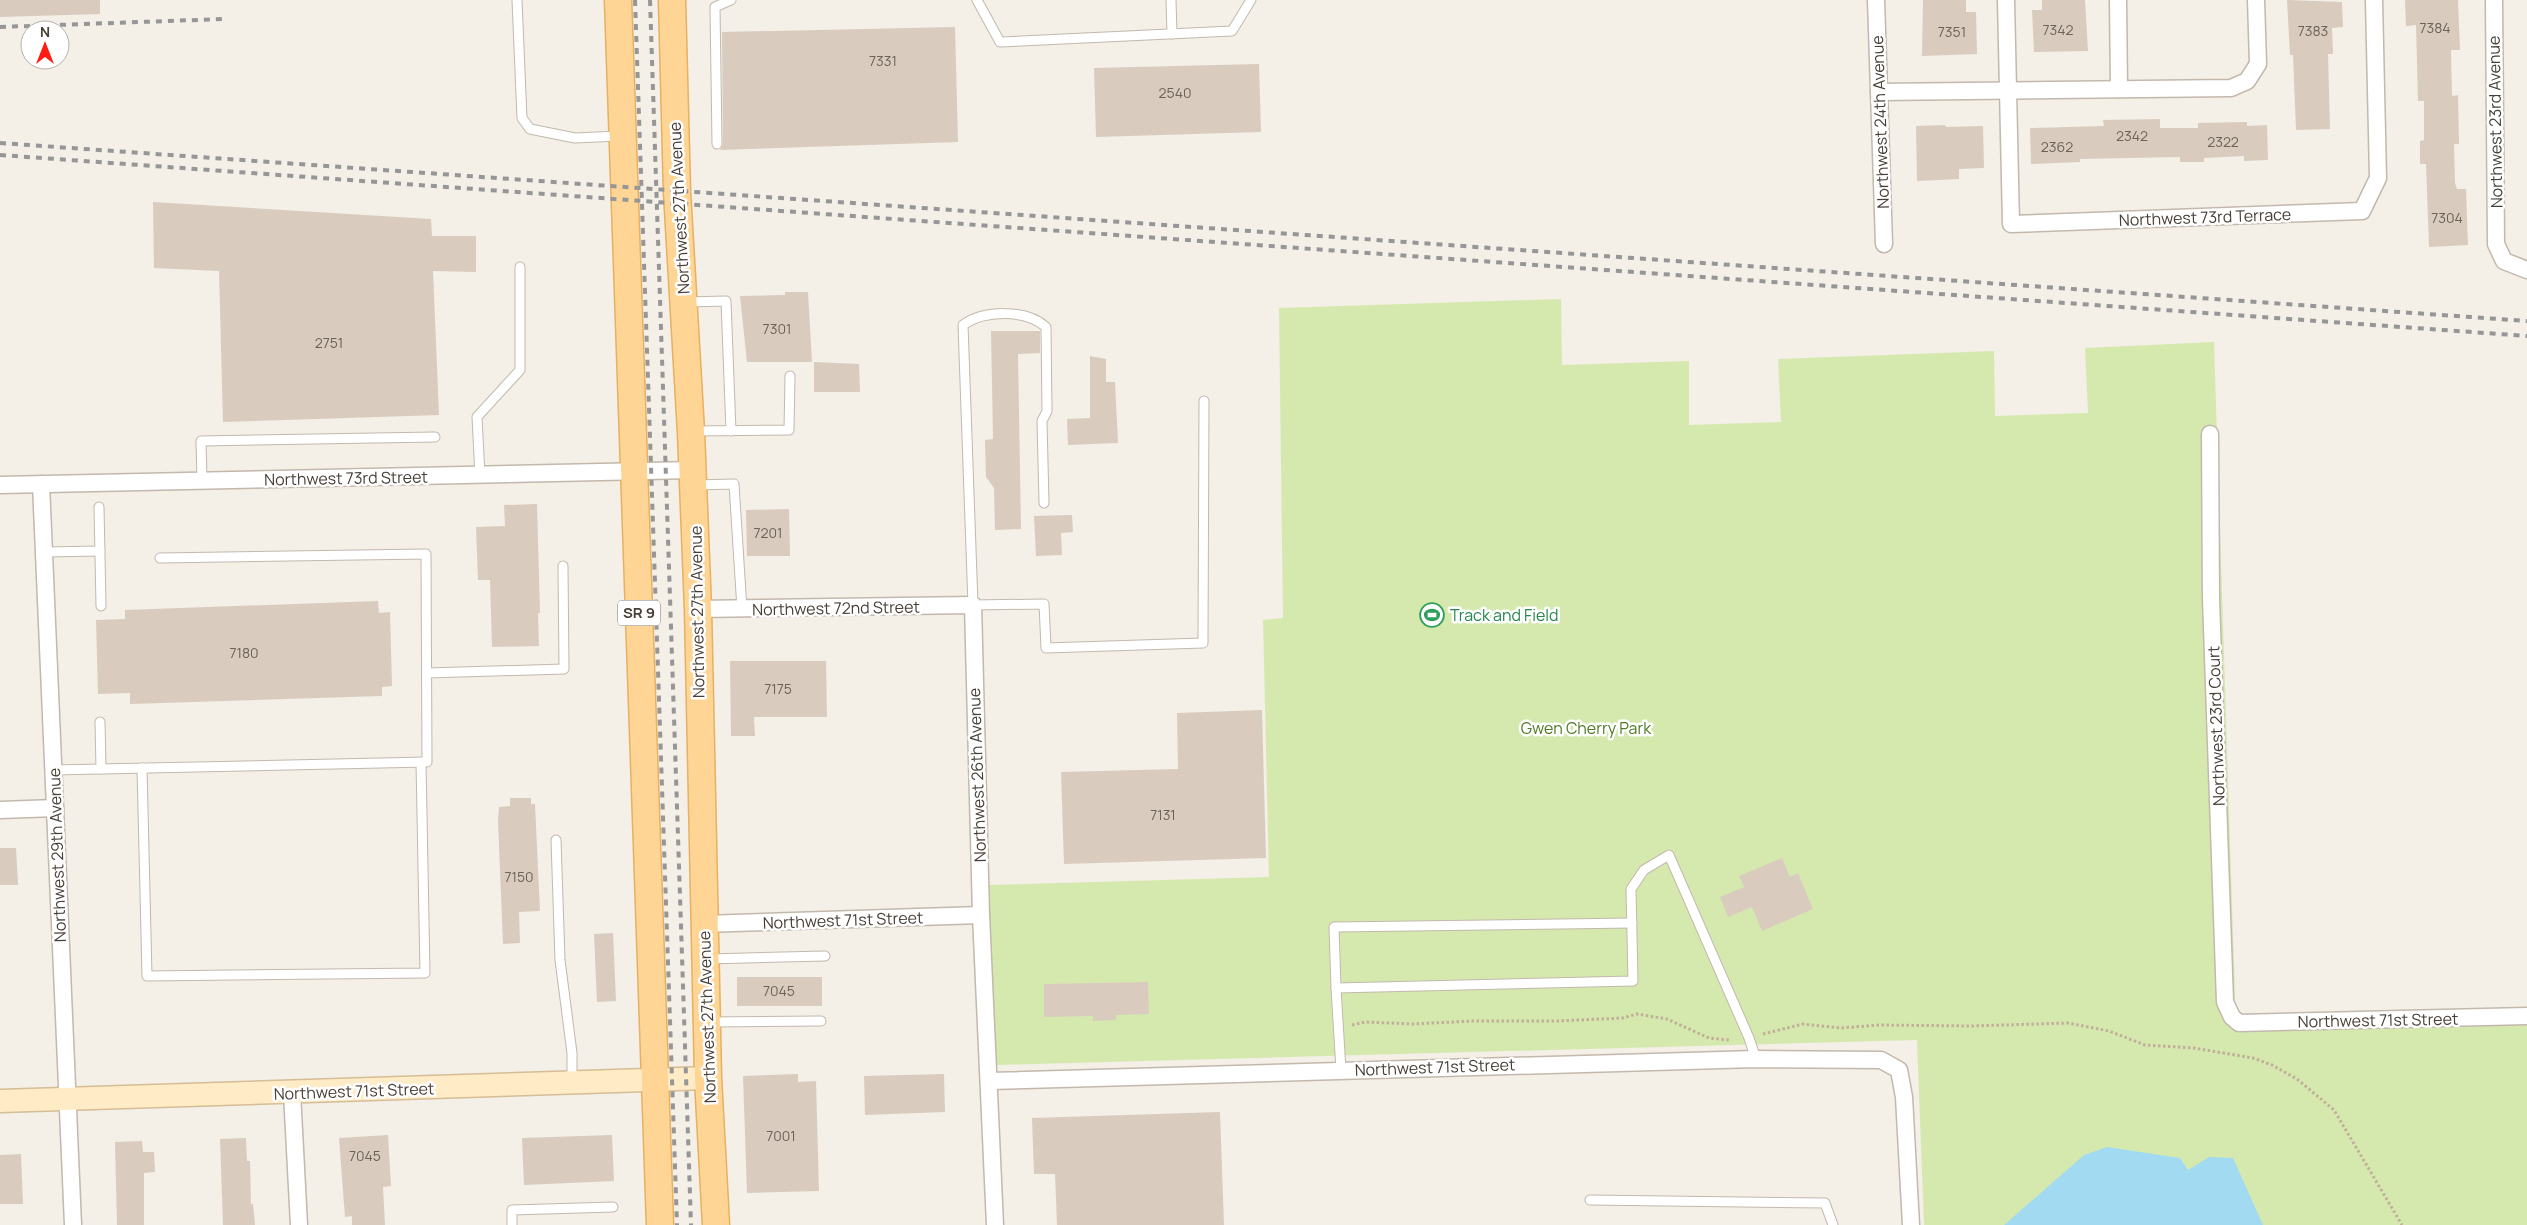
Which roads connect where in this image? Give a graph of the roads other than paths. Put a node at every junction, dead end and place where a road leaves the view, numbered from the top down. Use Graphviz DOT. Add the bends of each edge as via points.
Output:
graph roads {
  1 [pos="517,0"];
  2 [pos="618,0"];
  3 [pos="672,0"];
  4 [pos="731,0"];
  5 [pos="977,0"];
  6 [pos="1171,0"];
  7 [pos="1251,0"];
  8 [pos="1876,0"];
  9 [pos="2006,0"];
  10 [pos="2118,0"];
  11 [pos="2256,0"];
  12 [pos="2374,0"];
  13 [pos="2494,0"];
  14 [pos="1172,34"];
  15 [pos="2119,89"];
  16 [pos="2008,90"];
  17 [pos="1879,92"];
  18 [pos="622,136"];
  19 [pos="717,144"];
  20 [pos="1884,244"];
  21 [pos="520,267"];
  22 [pos="2527,270"];
  23 [pos="684,302"];
  24 [pos="790,376"];
  25 [pos="1204,400"];
  26 [pos="731,431"];
  27 [pos="692,432"];
  28 [pos="2210,434"];
  29 [pos="435,436"];
  30 [pos="634,472"];
  31 [pos="480,476"];
  32 [pos="693,477"];
  33 [pos="202,481"];
  34 [pos="41,484"];
  35 [pos="0,485"];
  36 [pos="1044,504"];
  37 [pos="99,507"];
  38 [pos="100,551"];
  39 [pos="44,552"];
  40 [pos="160,558"];
  41 [pos="563,566"];
  42 [pos="973,605"];
  43 [pos="101,606"];
  44 [pos="698,609"];
  45 [pos="742,610"];
  46 [pos="427,673"];
  47 [pos="100,722"];
  48 [pos="421,762"];
  49 [pos="142,768"];
  50 [pos="101,769"];
  51 [pos="53,770"];
  52 [pos="55,808"];
  53 [pos="0,810"];
  54 [pos="556,840"];
  55 [pos="981,915"];
  56 [pos="1632,923"];
  57 [pos="704,924"];
  58 [pos="825,956"];
  59 [pos="705,959"];
  60 [pos="1336,988"];
  61 [pos="2527,1016"];
  62 [pos="2232,1017"];
  63 [pos="821,1021"];
  64 [pos="706,1022"];
  65 [pos="1756,1059"];
  66 [pos="1341,1070"];
  67 [pos="708,1078"];
  68 [pos="655,1081"];
  69 [pos="990,1081"];
  70 [pos="572,1083"];
  71 [pos="292,1093"];
  72 [pos="68,1099"];
  73 [pos="0,1102"];
  74 [pos="1590,1200"];
  75 [pos="613,1206"];
  76 [pos="73,1225"];
  77 [pos="299,1225"];
  78 [pos="512,1225"];
  79 [pos="660,1225"];
  80 [pos="716,1225"];
  81 [pos="995,1225"];
  82 [pos="1833,1225"];
  83 [pos="1911,1225"];
  1 -- 18 [label="lane" via="522,118 525,123 530,129 575,138"];
  2 -- 18 [label="main road, SR 9"];
  3 -- 23 [label="main road, Northwest 27th Avenue" via="677,192"];
  4 -- 19 [label="lane" via="715,7"];
  5 -- 14 [label="lane" via="1000,42"];
  6 -- 14 [label="lane"];
  7 -- 14 [label="lane" via="1232,31"];
  8 -- 17 [label="street, Northwest 24th Avenue"];
  9 -- 16 [label="street"];
  10 -- 15 [label="street"];
  11 -- 15 [label="street" via="2258,64 2247,81 2231,88"];
  12 -- 16 [label="street, Northwest 73rd Terrace" via="2378,178 2362,211 2011,224"];
  13 -- 22 [label="street, Northwest 23rd Avenue" via="2496,244 2504,261"];
  15 -- 16 [label="street"];
  16 -- 17 [label="street"];
  17 -- 20 [label="street, Northwest 24th Avenue"];
  18 -- 30 [label="main road, SR 9"];
  21 -- 31 [label="lane" via="520,370 477,417"];
  23 -- 26 [label="lane" via="726,301"];
  23 -- 27 [label="main road, Northwest 27th Avenue"];
  24 -- 26 [label="lane" via="790,430"];
  25 -- 42 [label="lane" via="1203,643 1046,648 1044,604"];
  26 -- 27 [label="lane"];
  27 -- 32 [label="main road, Northwest 27th Avenue"];
  28 -- 62 [label="street, Northwest 23rd Court" via="2211,599 2225,1002"];
  29 -- 33 [label="lane" via="202,441"];
  30 -- 31 [label="street, Northwest 73rd Street"];
  30 -- 32 [label="street, Northwest 73rd Street"];
  30 -- 68 [label="main road, SR 9"];
  31 -- 33 [label="street, Northwest 73rd Street"];
  32 -- 44 [label="main road, Northwest 27th Avenue"];
  32 -- 45 [label="lane" via="734,484"];
  33 -- 34 [label="street, Northwest 73rd Street"];
  34 -- 35 [label="street, Northwest 73rd Street"];
  34 -- 39 [label="street, Northwest 29th Avenue"];
  36 -- 42 [label="lane, Northwest 26th Avenue" via="1042,421 1047,410 1046,327 1038,320 994,314 973,318 963,325"];
  37 -- 38 [label="lane"];
  38 -- 39 [label="lane"];
  38 -- 43 [label="lane"];
  39 -- 51 [label="street, Northwest 29th Avenue"];
  40 -- 46 [label="lane" via="426,554"];
  41 -- 46 [label="lane" via="564,669"];
  42 -- 45 [label="street, Northwest 72nd Street"];
  42 -- 55 [label="street, Northwest 26th Avenue"];
  44 -- 45 [label="street, Northwest 72nd Street"];
  44 -- 57 [label="main road, Northwest 27th Avenue"];
  46 -- 48 [label="lane" via="427,762"];
  47 -- 50 [label="lane"];
  48 -- 49 [label="lane"];
  48 -- 49 [label="lane" via="425,973 148,976"];
  49 -- 50 [label="lane"];
  50 -- 51 [label="lane"];
  51 -- 52 [label="street, Northwest 29th Avenue"];
  52 -- 53 [label="street"];
  52 -- 72 [label="street, Northwest 29th Avenue"];
  54 -- 70 [label="lane" via="560,960 572,1053"];
  55 -- 57 [label="street, Northwest 71st Street"];
  55 -- 69 [label="street, Northwest 26th Avenue"];
  56 -- 60 [label="lane" via="1633,981"];
  56 -- 60 [label="lane" via="1334,927"];
  56 -- 65 [label="lane" via="1631,889 1644,870 1669,855"];
  57 -- 59 [label="main road, Northwest 27th Avenue"];
  58 -- 59 [label="lane"];
  59 -- 64 [label="main road, Northwest 27th Avenue"];
  60 -- 66 [label="lane"];
  61 -- 62 [label="street, Northwest 71st Street" via="2239,1023"];
  63 -- 64 [label="lane"];
  64 -- 67 [label="main road, Northwest 27th Avenue"];
  65 -- 66 [label="street, Northwest 71st Street"];
  65 -- 83 [label="street, Northwest 71st Street" via="1881,1060 1899,1070 1904,1097"];
  66 -- 69 [label="street, Northwest 71st Street"];
  67 -- 68 [label="street, Northwest 71st Street"];
  67 -- 80 [label="main road, Northwest 27th Avenue"];
  68 -- 70 [label="street, Northwest 71st Street"];
  68 -- 79 [label="main road, SR 9"];
  69 -- 81 [label="street, Northwest 26th Avenue"];
  70 -- 71 [label="street, Northwest 71st Street"];
  71 -- 72 [label="street, Northwest 71st Street"];
  71 -- 77 [label="street"];
  72 -- 73 [label="street, Northwest 71st Street"];
  72 -- 76 [label="street, Northwest 29th Avenue"];
  74 -- 82 [label="lane" via="1825,1203"];
  75 -- 78 [label="lane" via="512,1210"];
}
